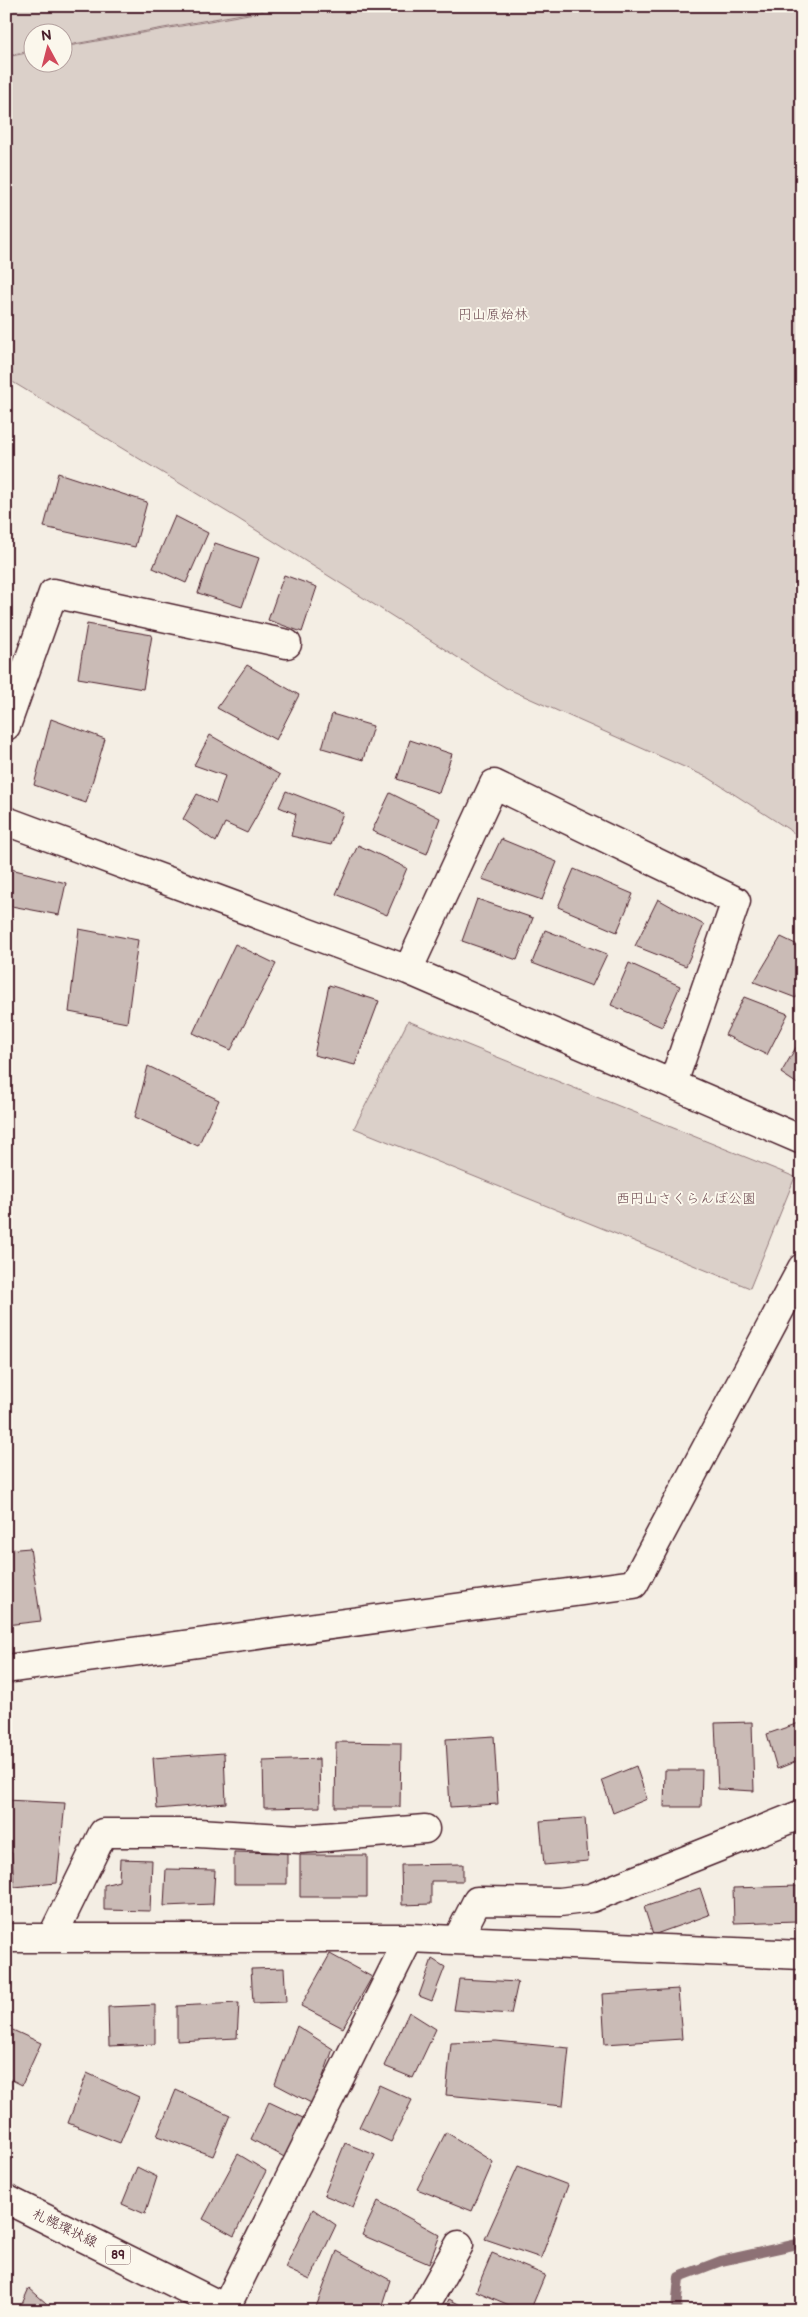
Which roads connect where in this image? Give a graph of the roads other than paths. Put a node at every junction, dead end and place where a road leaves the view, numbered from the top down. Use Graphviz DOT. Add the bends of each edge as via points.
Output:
graph roads {
  1 [pos="287,644"];
  2 [pos="6,726"];
  3 [pos="6,821"];
  4 [pos="408,970"];
  5 [pos="673,1083"];
  6 [pos="802,1140"];
  7 [pos="802,1268"];
  8 [pos="6,1669"];
  9 [pos="802,1814"];
  10 [pos="426,1829"];
  11 [pos="52,1937"];
  12 [pos="6,1938"];
  13 [pos="409,1938"];
  14 [pos="457,1940"];
  15 [pos="802,1955"];
  16 [pos="6,2199"];
  17 [pos="459,2246"];
  18 [pos="226,2310"];
  19 [pos="422,2311"];
  1 -- 2 [label="street" via="53,593"];
  3 -- 4 [label="street"];
  4 -- 5 [label="street"];
  4 -- 5 [label="street" via="494,784 736,901"];
  5 -- 6 [label="street"];
  7 -- 8 [label="street" via="634,1584"];
  9 -- 14 [label="street" via="591,1898 560,1902 477,1901"];
  10 -- 11 [label="street" via="301,1839 198,1833 103,1834"];
  11 -- 12 [label="street"];
  11 -- 13 [label="street"];
  13 -- 14 [label="street"];
  13 -- 18 [label="street"];
  14 -- 15 [label="street"];
  16 -- 18 [label="street, 札幌環状線 / 89"];
  17 -- 19 [label="street"];
}
